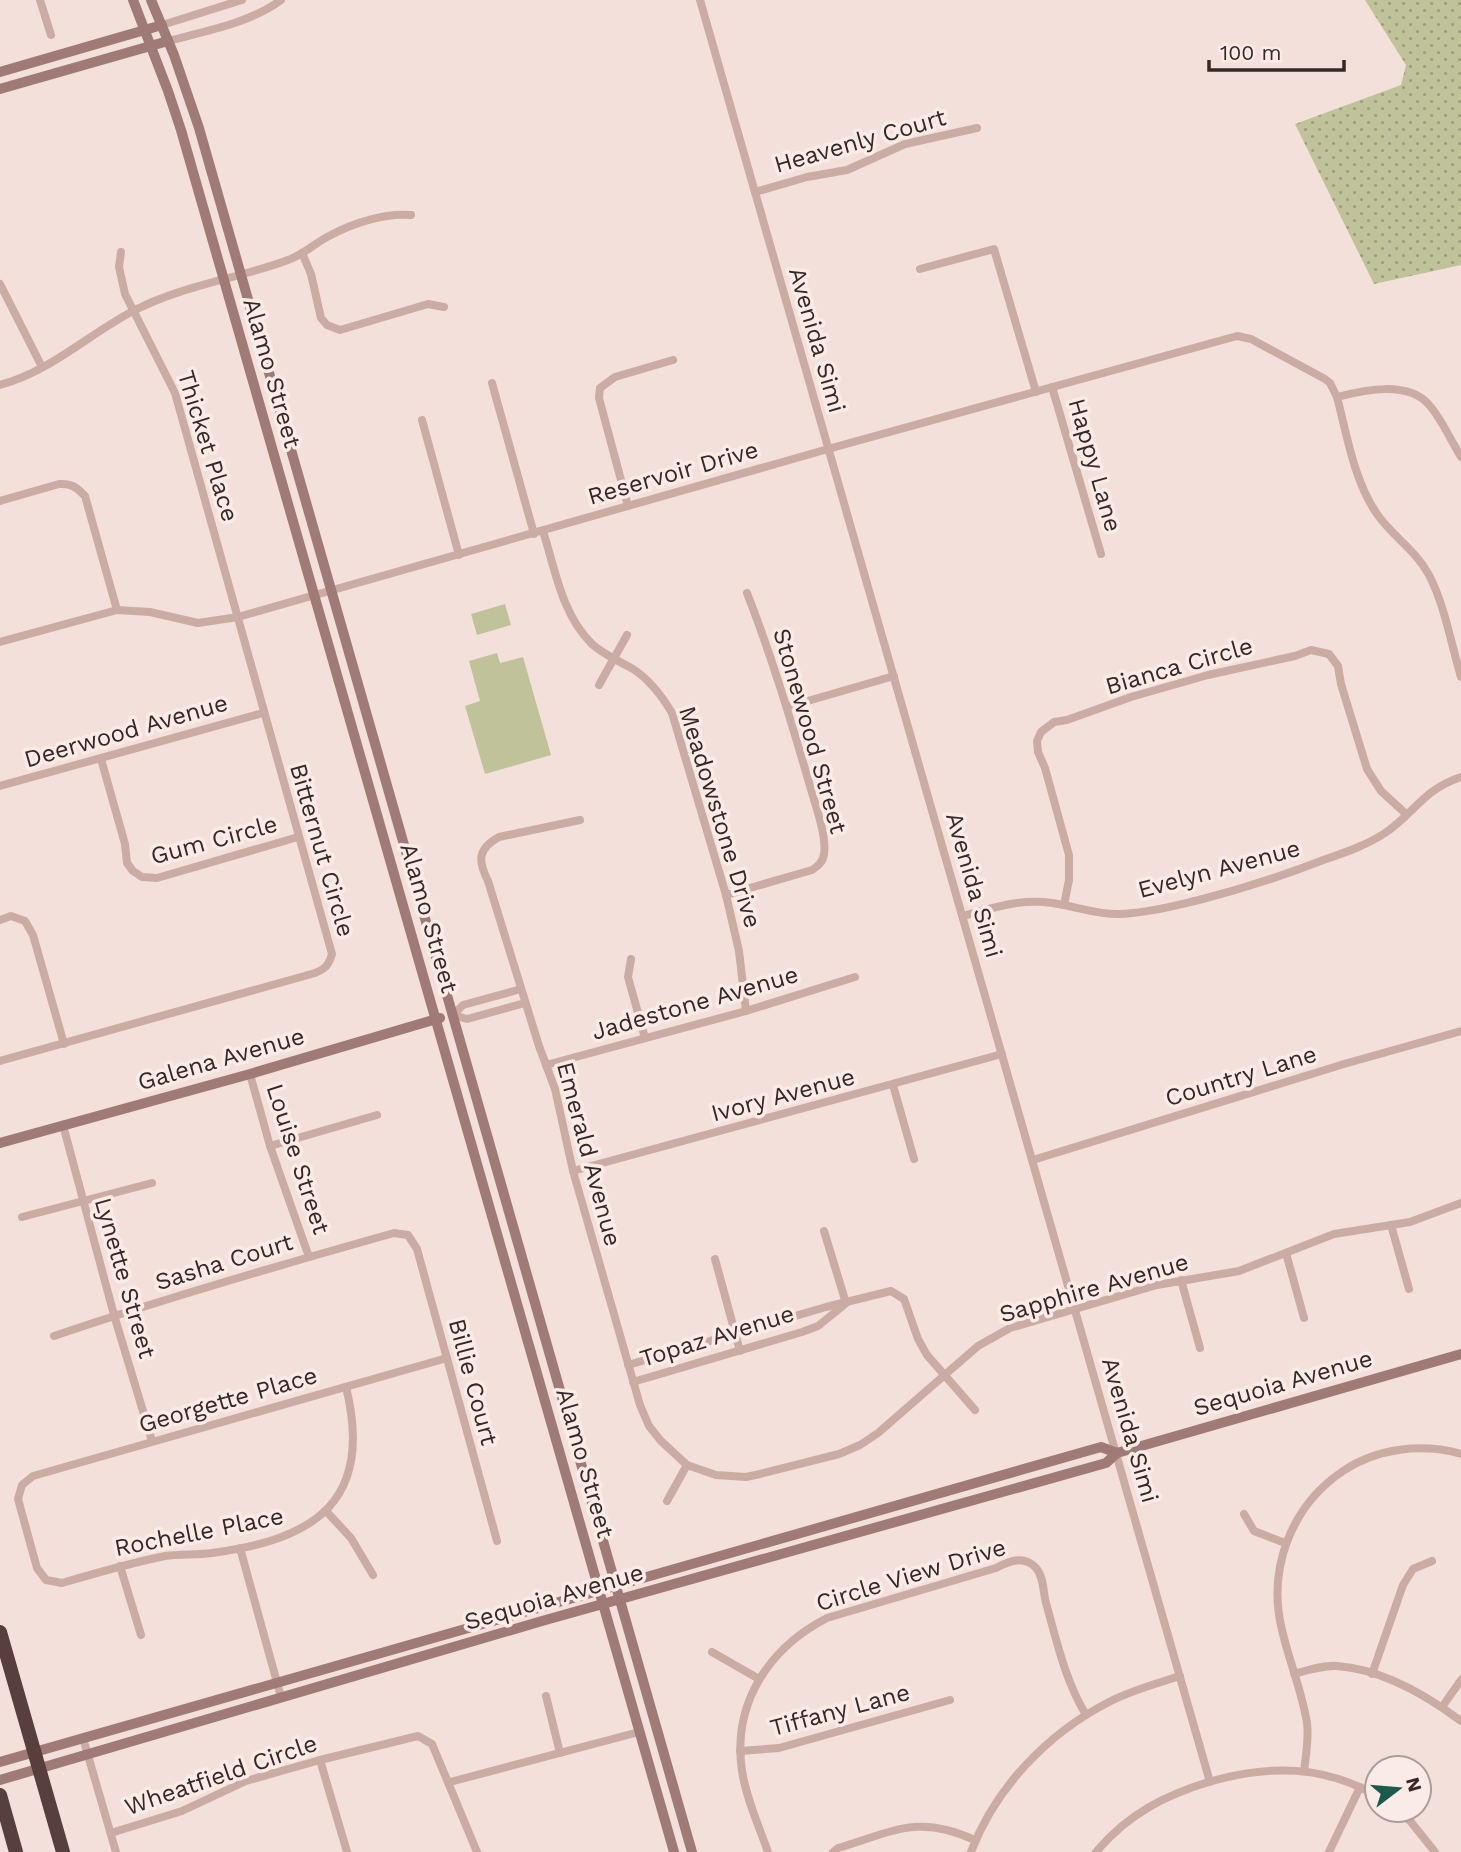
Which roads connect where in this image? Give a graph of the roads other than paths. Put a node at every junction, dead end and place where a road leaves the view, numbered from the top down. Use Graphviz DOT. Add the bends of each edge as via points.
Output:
graph roads {
  1 [pos="40,0"];
  2 [pos="133,0"];
  3 [pos="151,0"];
  4 [pos="242,0"];
  5 [pos="281,0"];
  6 [pos="700,0"];
  7 [pos="162,25"];
  8 [pos="145,30"];
  9 [pos="51,35"];
  10 [pos="168,41"];
  11 [pos="151,46"];
  12 [pos="0,72"];
  13 [pos="0,89"];
  14 [pos="977,128"];
  15 [pos="755,192"];
  16 [pos="411,215"];
  17 [pos="121,252"];
  18 [pos="302,253"];
  19 [pos="920,269"];
  20 [pos="241,274"];
  21 [pos="224,278"];
  22 [pos="0,284"];
  23 [pos="444,307"];
  24 [pos="133,311"];
  25 [pos="673,360"];
  26 [pos="42,367"];
  27 [pos="492,383"];
  28 [pos="0,385"];
  29 [pos="1052,387"];
  30 [pos="1037,392"];
  31 [pos="1337,397"];
  32 [pos="422,421"];
  33 [pos="828,449"];
  34 [pos="1461,457"];
  35 [pos="0,501"];
  36 [pos="628,506"];
  37 [pos="539,532"];
  38 [pos="1101,554"];
  39 [pos="459,555"];
  40 [pos="331,591"];
  41 [pos="747,593"];
  42 [pos="314,596"];
  43 [pos="117,610"];
  44 [pos="238,617"];
  45 [pos="627,635"];
  46 [pos="0,642"];
  47 [pos="612,659"];
  48 [pos="894,676"];
  49 [pos="1461,677"];
  50 [pos="599,684"];
  51 [pos="787,706"];
  52 [pos="263,713"];
  53 [pos="100,759"];
  54 [pos="1461,777"];
  55 [pos="0,786"];
  56 [pos="1406,814"];
  57 [pos="580,820"];
  58 [pos="298,837"];
  59 [pos="726,895"];
  60 [pos="1064,905"];
  61 [pos="963,916"];
  62 [pos="0,920"];
  63 [pos="631,959"];
  64 [pos="855,977"];
  65 [pos="521,989"];
  66 [pos="525,1003"];
  67 [pos="746,1011"];
  68 [pos="453,1015"];
  69 [pos="435,1018"];
  70 [pos="1461,1031"];
  71 [pos="645,1038"];
  72 [pos="64,1044"];
  73 [pos="1002,1054"];
  74 [pos="0,1061"];
  75 [pos="546,1065"];
  76 [pos="250,1074"];
  77 [pos="893,1085"];
  78 [pos="377,1115"];
  79 [pos="63,1125"];
  80 [pos="0,1143"];
  81 [pos="270,1146"];
  82 [pos="914,1159"];
  83 [pos="1033,1160"];
  84 [pos="573,1171"];
  85 [pos="152,1183"];
  86 [pos="83,1200"];
  87 [pos="1461,1203"];
  88 [pos="22,1217"];
  89 [pos="1391,1225"];
  90 [pos="824,1231"];
  91 [pos="408,1235"];
  92 [pos="1286,1253"];
  93 [pos="309,1257"];
  94 [pos="715,1259"];
  95 [pos="1181,1280"];
  96 [pos="1409,1289"];
  97 [pos="846,1303"];
  98 [pos="1075,1308"];
  99 [pos="114,1315"];
  100 [pos="1304,1318"];
  101 [pos="736,1335"];
  102 [pos="54,1336"];
  103 [pos="1200,1348"];
  104 [pos="740,1351"];
  105 [pos="1461,1354"];
  106 [pos="447,1358"];
  107 [pos="628,1365"];
  108 [pos="944,1376"];
  109 [pos="633,1382"];
  110 [pos="346,1387"];
  111 [pos="975,1410"];
  112 [pos="152,1441"];
  113 [pos="1117,1452"];
  114 [pos="1461,1454"];
  115 [pos="687,1465"];
  116 [pos="22,1485"];
  117 [pos="667,1501"];
  118 [pos="326,1511"];
  119 [pos="1244,1514"];
  120 [pos="497,1541"];
  121 [pos="1285,1544"];
  122 [pos="240,1549"];
  123 [pos="1432,1561"];
  124 [pos="120,1566"];
  125 [pos="373,1575"];
  126 [pos="614,1586"];
  127 [pos="600,1590"];
  128 [pos="619,1600"];
  129 [pos="604,1604"];
  130 [pos="0,1632"];
  131 [pos="141,1635"];
  132 [pos="712,1652"];
  133 [pos="1294,1674"];
  134 [pos="1372,1674"];
  135 [pos="1180,1676"];
  136 [pos="759,1679"];
  137 [pos="1461,1680"];
  138 [pos="278,1683"];
  139 [pos="546,1696"];
  140 [pos="281,1697"];
  141 [pos="950,1700"];
  142 [pos="1442,1707"];
  143 [pos="1086,1715"];
  144 [pos="1461,1721"];
  145 [pos="639,1732"];
  146 [pos="83,1738"];
  147 [pos="740,1751"];
  148 [pos="560,1753"];
  149 [pos="87,1754"];
  150 [pos="320,1760"];
  151 [pos="0,1762"];
  152 [pos="1304,1770"];
  153 [pos="0,1780"];
  154 [pos="450,1782"];
  155 [pos="1210,1782"];
  156 [pos="1360,1787"];
  157 [pos="1363,1789"];
  158 [pos="2,1800"];
  159 [pos="1413,1824"];
  160 [pos="111,1833"];
  161 [pos="975,1840"];
  162 [pos="16,1852"];
  163 [pos="63,1852"];
  164 [pos="116,1852"];
  165 [pos="347,1852"];
  166 [pos="477,1852"];
  167 [pos="674,1852"];
  168 [pos="692,1852"];
  169 [pos="768,1852"];
  170 [pos="833,1852"];
  171 [pos="971,1852"];
  172 [pos="1096,1852"];
  173 [pos="1329,1852"];
  174 [pos="1435,1852"];
  1 -- 9 [label="street"];
  2 -- 8 [label="main road, Alamo Street"];
  3 -- 7 [label="main road, Alamo Street"];
  4 -- 7 [label="street"];
  5 -- 10 [label="street" via="259,13"];
  6 -- 15 [label="street, Avenida Simi"];
  7 -- 8 [label="main road"];
  7 -- 10 [label="main road, Alamo Street"];
  8 -- 11 [label="main road, Alamo Street"];
  8 -- 12 [label="main road"];
  10 -- 11 [label="main road"];
  10 -- 20 [label="main road, Alamo Street"];
  11 -- 13 [label="main road"];
  11 -- 21 [label="main road, Alamo Street"];
  14 -- 15 [label="street, Heavenly Court" via="905,144 847,170"];
  15 -- 33 [label="street, Avenida Simi"];
  16 -- 18 [label="street" via="393,214 345,228"];
  17 -- 24 [label="street, Thicket Place" via="121,279"];
  18 -- 20 [label="street"];
  18 -- 23 [label="street" via="319,312 326,324 340,330 428,304"];
  19 -- 30 [label="street" via="994,249"];
  20 -- 21 [label="street"];
  20 -- 40 [label="main road, Alamo Street"];
  21 -- 24 [label="street" via="177,291"];
  21 -- 42 [label="main road, Alamo Street"];
  22 -- 26 [label="street"];
  24 -- 26 [label="street"];
  24 -- 44 [label="street, Thicket Place" via="175,393"];
  25 -- 36 [label="street" via="615,377 600,388"];
  26 -- 28 [label="street"];
  27 -- 37 [label="street, Meadowstone Drive"];
  29 -- 30 [label="street, Reservoir Drive"];
  29 -- 31 [label="street, Reservoir Drive" via="1237,336 1325,379"];
  29 -- 38 [label="street, Happy Lane"];
  30 -- 33 [label="street, Reservoir Drive"];
  31 -- 34 [label="street" via="1398,390 1422,397"];
  31 -- 49 [label="street" via="1367,497 1427,572"];
  32 -- 39 [label="street"];
  33 -- 36 [label="street, Reservoir Drive"];
  33 -- 48 [label="street, Avenida Simi"];
  35 -- 43 [label="street" via="59,484 68,484 85,496"];
  36 -- 37 [label="street, Reservoir Drive"];
  37 -- 39 [label="street, Reservoir Drive"];
  37 -- 47 [label="street, Meadowstone Drive" via="571,617 589,642"];
  39 -- 40 [label="street, Reservoir Drive"];
  40 -- 42 [label="street, Reservoir Drive"];
  40 -- 68 [label="main road, Alamo Street"];
  41 -- 51 [label="street, Stonewood Street"];
  42 -- 44 [label="street, Reservoir Drive"];
  42 -- 69 [label="main road, Alamo Street"];
  43 -- 44 [label="street, Reservoir Drive" via="198,623"];
  43 -- 46 [label="street, Reservoir Drive"];
  44 -- 52 [label="street, Bitternut Circle"];
  45 -- 47 [label="street"];
  47 -- 50 [label="street"];
  47 -- 59 [label="street, Meadowstone Drive" via="648,681 672,713"];
  48 -- 51 [label="street"];
  48 -- 61 [label="street, Avenida Simi"];
  51 -- 59 [label="street, Stonewood Street" via="816,808 824,857 812,870"];
  52 -- 53 [label="street, Deerwood Avenue"];
  52 -- 58 [label="street, Bitternut Circle"];
  53 -- 55 [label="street, Deerwood Avenue"];
  53 -- 58 [label="street, Gum Circle" via="127,863 142,877 157,878"];
  54 -- 56 [label="street, Evelyn Avenue" via="1438,786"];
  56 -- 60 [label="street, Evelyn Avenue" via="1384,834 1344,853 1201,899 1121,914"];
  56 -- 60 [label="street, Bianca Circle" via="1381,791 1367,769 1338,666 1329,654 1311,650 1208,675 1054,722 1041,732 1038,752 1069,855"];
  57 -- 65 [label="street, Emerald Avenue" via="499,837 481,853 481,867"];
  58 -- 72 [label="street, Bitternut Circle" via="332,954 323,970"];
  59 -- 67 [label="street, Meadowstone Drive"];
  60 -- 61 [label="street, Evelyn Avenue" via="1031,901"];
  61 -- 73 [label="street, Avenida Simi"];
  62 -- 72 [label="street" via="11,916 25,921 33,935"];
  63 -- 71 [label="street" via="628,977"];
  64 -- 67 [label="street, Jadestone Avenue"];
  65 -- 66 [label="street, Emerald Avenue"];
  65 -- 68 [label="street, Galena Avenue" via="463,1005"];
  66 -- 68 [label="street, Galena Avenue" via="467,1019"];
  66 -- 75 [label="street, Emerald Avenue"];
  67 -- 71 [label="street, Jadestone Avenue"];
  68 -- 69 [label="main road, Galena Avenue"];
  68 -- 126 [label="main road, Alamo Street"];
  69 -- 76 [label="main road, Galena Avenue"];
  69 -- 127 [label="main road, Alamo Street"];
  70 -- 83 [label="street, Country Lane"];
  71 -- 75 [label="street, Jadestone Avenue"];
  72 -- 74 [label="street, Bitternut Circle"];
  73 -- 77 [label="street, Ivory Avenue"];
  73 -- 83 [label="street, Avenida Simi"];
  75 -- 84 [label="street, Emerald Avenue"];
  76 -- 79 [label="main road, Galena Avenue"];
  76 -- 81 [label="street, Louise Street"];
  77 -- 82 [label="street"];
  77 -- 84 [label="street, Ivory Avenue"];
  78 -- 81 [label="street"];
  79 -- 80 [label="main road, Galena Avenue"];
  79 -- 86 [label="street, Lynette Street"];
  81 -- 93 [label="street, Louise Street"];
  83 -- 98 [label="street, Avenida Simi"];
  84 -- 107 [label="street, Emerald Avenue"];
  85 -- 86 [label="street"];
  86 -- 88 [label="street"];
  86 -- 99 [label="street, Lynette Street"];
  87 -- 89 [label="street, Sapphire Avenue"];
  89 -- 92 [label="street, Sapphire Avenue" via="1334,1234"];
  89 -- 96 [label="street"];
  90 -- 97 [label="street"];
  91 -- 93 [label="street, Sasha Court" via="394,1233"];
  91 -- 106 [label="street, Billie Court" via="417,1250"];
  92 -- 95 [label="street, Sapphire Avenue" via="1239,1271"];
  92 -- 100 [label="street"];
  93 -- 99 [label="street, Sasha Court"];
  94 -- 101 [label="street"];
  95 -- 98 [label="street, Sapphire Avenue"];
  95 -- 103 [label="street"];
  97 -- 101 [label="street, Topaz Avenue"];
  97 -- 104 [label="street, Topaz Avenue" via="818,1326"];
  97 -- 108 [label="street, Topaz Avenue" via="884,1292 899,1294 918,1339"];
  98 -- 108 [label="street, Sapphire Avenue" via="991,1337"];
  98 -- 113 [label="street, Avenida Simi"];
  99 -- 102 [label="street, Sasha Court"];
  99 -- 112 [label="street, Lynette Street"];
  101 -- 104 [label="street"];
  101 -- 107 [label="street, Topaz Avenue"];
  104 -- 109 [label="street, Topaz Avenue"];
  105 -- 113 [label="main road, Sequoia Avenue"];
  106 -- 110 [label="street, Georgette Place"];
  106 -- 120 [label="street, Billie Court"];
  107 -- 109 [label="street, Emerald Avenue"];
  108 -- 111 [label="street, Topaz Avenue"];
  108 -- 115 [label="street, Sapphire Avenue" via="878,1433 839,1454 746,1477 716,1475"];
  109 -- 115 [label="street, Emerald Avenue" via="649,1426"];
  110 -- 112 [label="street, Georgette Place"];
  110 -- 118 [label="street, Rochelle Place" via="354,1430 352,1454 343,1485"];
  112 -- 116 [label="street, Georgette Place" via="33,1476"];
  113 -- 126 [label="main road, Sequoia Avenue" via="1101,1447"];
  113 -- 128 [label="main road, Sequoia Avenue" via="1105,1463"];
  113 -- 135 [label="street, Avenida Simi"];
  114 -- 121 [label="street" via="1437,1448 1403,1449 1348,1468 1307,1504"];
  115 -- 117 [label="street"];
  116 -- 124 [label="street, Rochelle Place" via="18,1499 37,1568 46,1580 62,1583"];
  118 -- 122 [label="street, Rochelle Place" via="294,1534"];
  118 -- 125 [label="street" via="351,1538"];
  119 -- 121 [label="street" via="1254,1531"];
  121 -- 133 [label="street" via="1277,1602"];
  122 -- 124 [label="street, Rochelle Place"];
  122 -- 138 [label="street"];
  123 -- 134 [label="street" via="1413,1569 1403,1585"];
  124 -- 131 [label="street"];
  126 -- 127 [label="main road, Sequoia Avenue"];
  126 -- 128 [label="main road, Alamo Street"];
  127 -- 129 [label="main road, Alamo Street"];
  127 -- 138 [label="main road, Sequoia Avenue"];
  128 -- 129 [label="main road, Sequoia Avenue"];
  128 -- 168 [label="main road, Alamo Street"];
  129 -- 140 [label="main road, Sequoia Avenue"];
  129 -- 145 [label="main road, Alamo Street"];
  130 -- 163 [label="highway"];
  132 -- 136 [label="street"];
  133 -- 134 [label="street" via="1335,1666"];
  133 -- 152 [label="street" via="1307,1726"];
  134 -- 142 [label="street"];
  135 -- 143 [label="street" via="1131,1692"];
  135 -- 155 [label="street, Avenida Simi"];
  136 -- 143 [label="street, Circle View Drive" via="786,1645 827,1618 1021,1560 1033,1565 1041,1576 1068,1681"];
  136 -- 147 [label="street, Circle View Drive" via="745,1713"];
  137 -- 142 [label="street"];
  138 -- 140 [label="street"];
  138 -- 146 [label="main road, Sequoia Avenue"];
  139 -- 148 [label="street"];
  140 -- 149 [label="main road, Sequoia Avenue"];
  141 -- 147 [label="street, Tiffany Lane" via="779,1748"];
  142 -- 144 [label="street"];
  143 -- 161 [label="street" via="1051,1740 1020,1771"];
  145 -- 148 [label="street"];
  145 -- 167 [label="main road, Alamo Street"];
  146 -- 149 [label="street"];
  146 -- 151 [label="main road, Sequoia Avenue"];
  147 -- 169 [label="street, Circle View Drive" via="744,1784"];
  148 -- 154 [label="street"];
  149 -- 153 [label="main road, Sequoia Avenue"];
  149 -- 160 [label="street"];
  150 -- 154 [label="street, Wheatfield Circle" via="418,1736 432,1744"];
  150 -- 160 [label="street, Wheatfield Circle" via="246,1781 183,1811"];
  150 -- 165 [label="street"];
  152 -- 155 [label="street" via="1255,1771"];
  152 -- 156 [label="street"];
  154 -- 166 [label="street, Wheatfield Circle"];
  155 -- 172 [label="street" via="1150,1804 1121,1825"];
  156 -- 157 [label="street"];
  156 -- 173 [label="street"];
  158 -- 162 [label="highway"];
  159 -- 174 [label="street"];
  160 -- 164 [label="street"];
  161 -- 170 [label="street" via="942,1827 912,1826"];
  161 -- 171 [label="street"];
}
